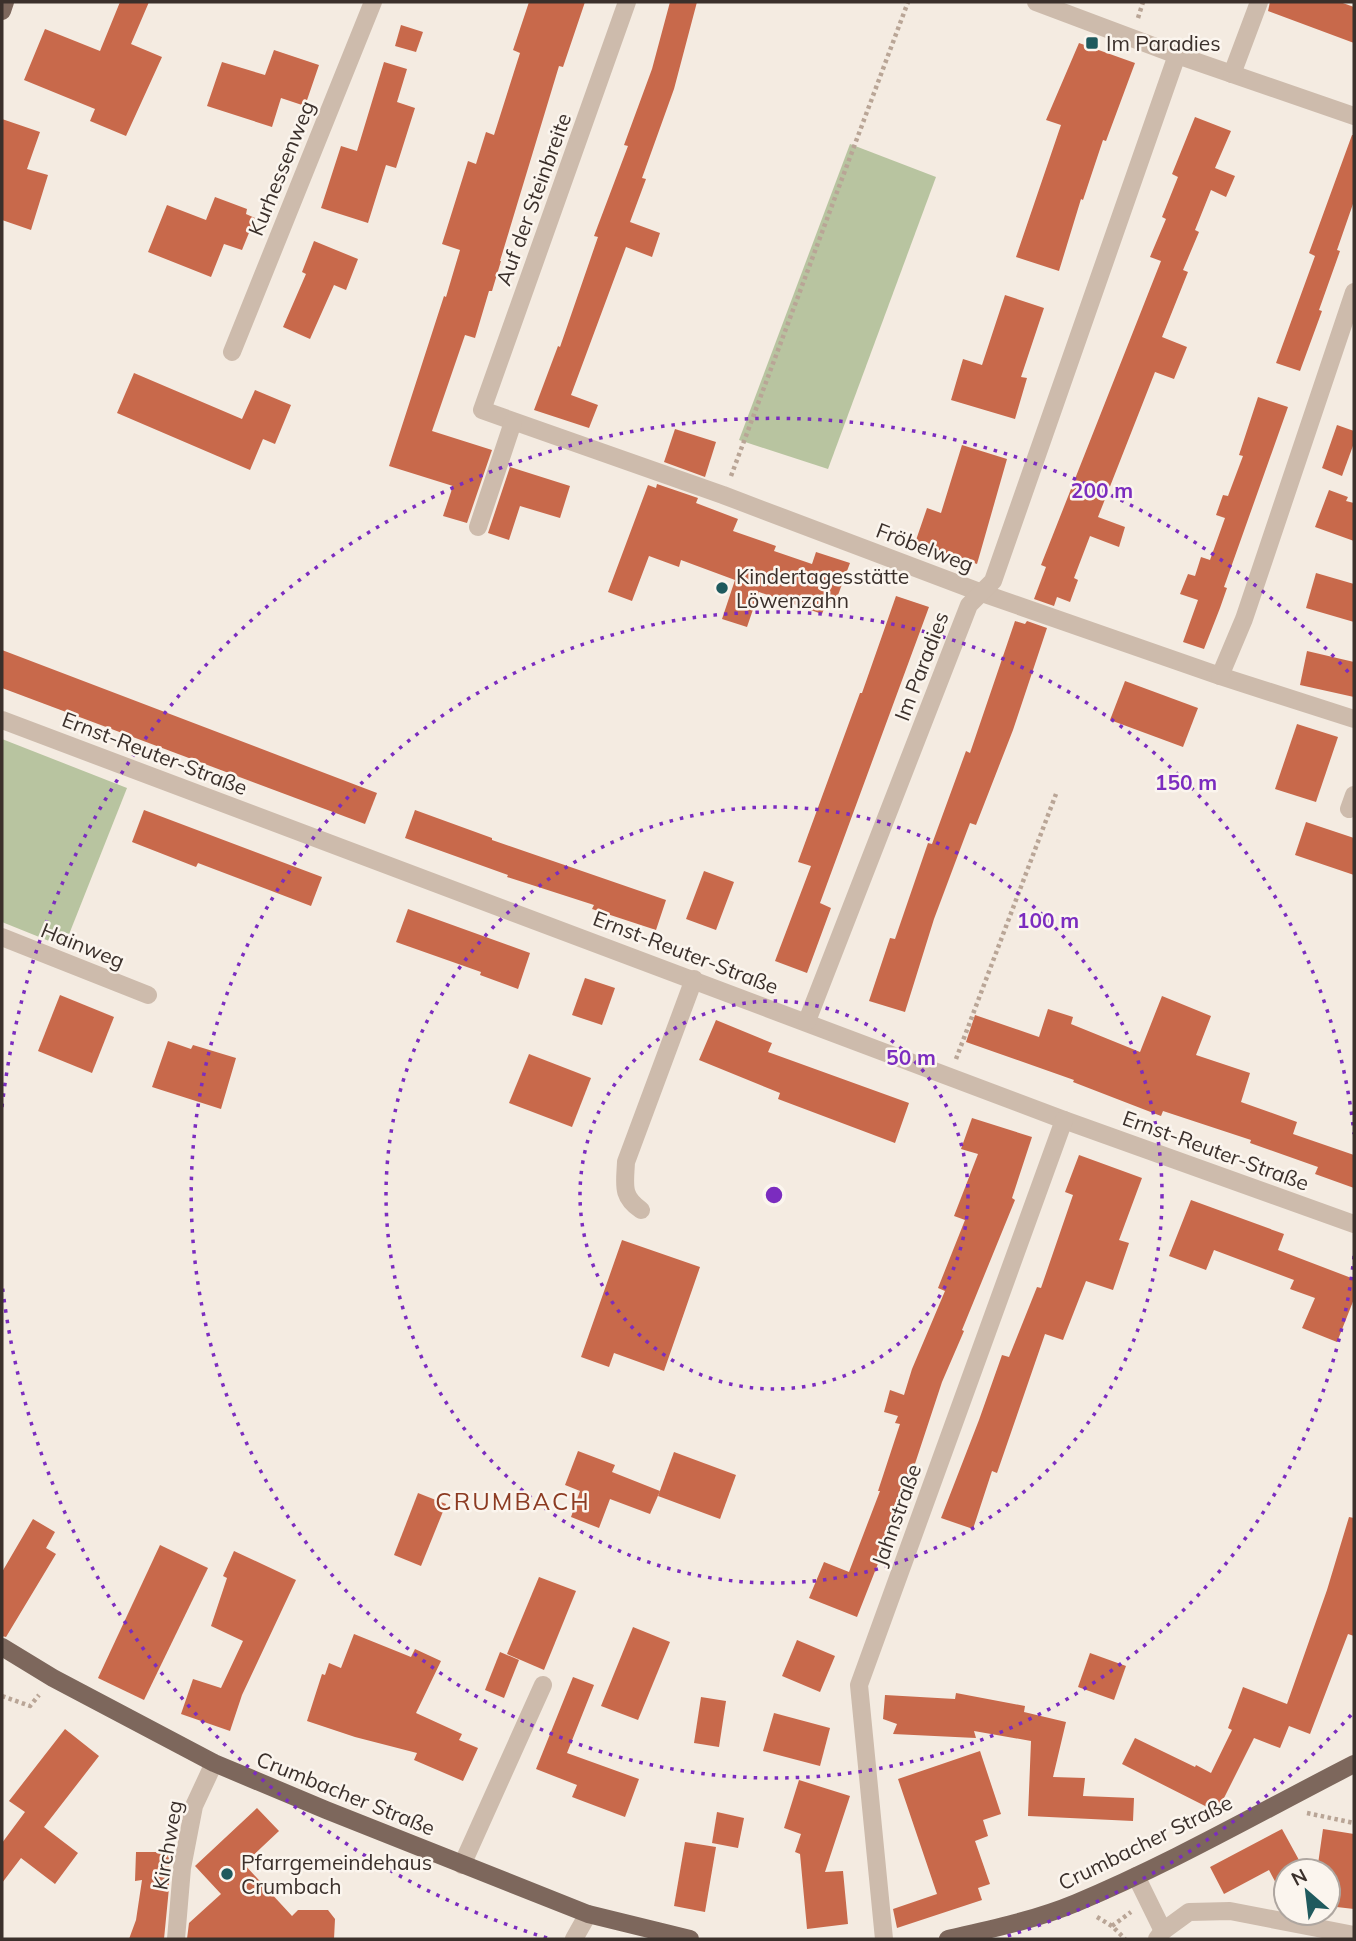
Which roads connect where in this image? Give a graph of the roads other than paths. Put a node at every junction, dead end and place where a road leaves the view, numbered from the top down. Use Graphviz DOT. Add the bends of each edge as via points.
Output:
graph roads {
  1 [pos="5,2"];
  2 [pos="373,2"];
  3 [pos="627,2"];
  4 [pos="1037,2"];
  5 [pos="1259,2"];
  6 [pos="2,11"];
  7 [pos="1177,55"];
  8 [pos="1232,74"];
  9 [pos="1354,116"];
  10 [pos="1354,292"];
  11 [pos="232,352"];
  12 [pos="482,411"];
  13 [pos="513,422"];
  14 [pos="478,527"];
  15 [pos="982,593"];
  16 [pos="1220,676"];
  17 [pos="1354,719"];
  18 [pos="2,720"];
  19 [pos="2,937"];
  20 [pos="694,979"];
  21 [pos="148,995"];
  22 [pos="807,1021"];
  23 [pos="1064,1120"];
  24 [pos="641,1210"];
  25 [pos="1354,1224"];
  26 [pos="2,1647"];
  27 [pos="544,1685"];
  28 [pos="214,1763"];
  29 [pos="1354,1764"];
  30 [pos="462,1865"];
  31 [pos="1136,1876"];
  32 [pos="588,1913"];
  33 [pos="1160,1935"];
  34 [pos="1354,1935"];
  35 [pos="176,1939"];
  36 [pos="574,1939"];
  37 [pos="690,1939"];
  38 [pos="884,1939"];
  39 [pos="948,1939"];
  1 -- 6 [label="main road"];
  2 -- 11 [label="street, Kurhessenweg"];
  3 -- 12 [label="street, Auf der Steinbreite"];
  4 -- 7 [label="street"];
  5 -- 8 [label="street"];
  7 -- 8 [label="street"];
  7 -- 15 [label="street, Im Paradies" via="993,581"];
  8 -- 9 [label="street"];
  10 -- 16 [label="street" via="1244,619"];
  12 -- 13 [label="street, Fröbelweg"];
  13 -- 14 [label="street"];
  13 -- 15 [label="street, Fröbelweg"];
  15 -- 16 [label="street, Fröbelweg"];
  15 -- 22 [label="street, Im Paradies" via="969,605"];
  16 -- 17 [label="street, Fröbelweg"];
  18 -- 20 [label="street, Ernst-Reuter-Straße"];
  19 -- 21 [label="street, Hainweg"];
  20 -- 22 [label="street, Ernst-Reuter-Straße"];
  20 -- 24 [label="street" via="626,1162 625,1192"];
  22 -- 23 [label="street, Ernst-Reuter-Straße"];
  23 -- 25 [label="street, Ernst-Reuter-Straße"];
  23 -- 38 [label="street, Jahnstraße" via="859,1685"];
  26 -- 28 [label="main road, Crumbacher Straße"];
  27 -- 30 [label="street"];
  28 -- 30 [label="main road, Crumbacher Straße"];
  28 -- 35 [label="street, Kirchweg" via="194,1806 182,1868"];
  29 -- 31 [label="main road, Crumbacher Straße"];
  30 -- 32 [label="main road, Crumbacher Straße"];
  31 -- 33 [label="street"];
  31 -- 39 [label="main road, Crumbacher Straße" via="1017,1923"];
  32 -- 36 [label="street"];
  32 -- 37 [label="main road, Crumbacher Straße"];
  33 -- 34 [label="street" via="1189,1912 1230,1910"];
}
